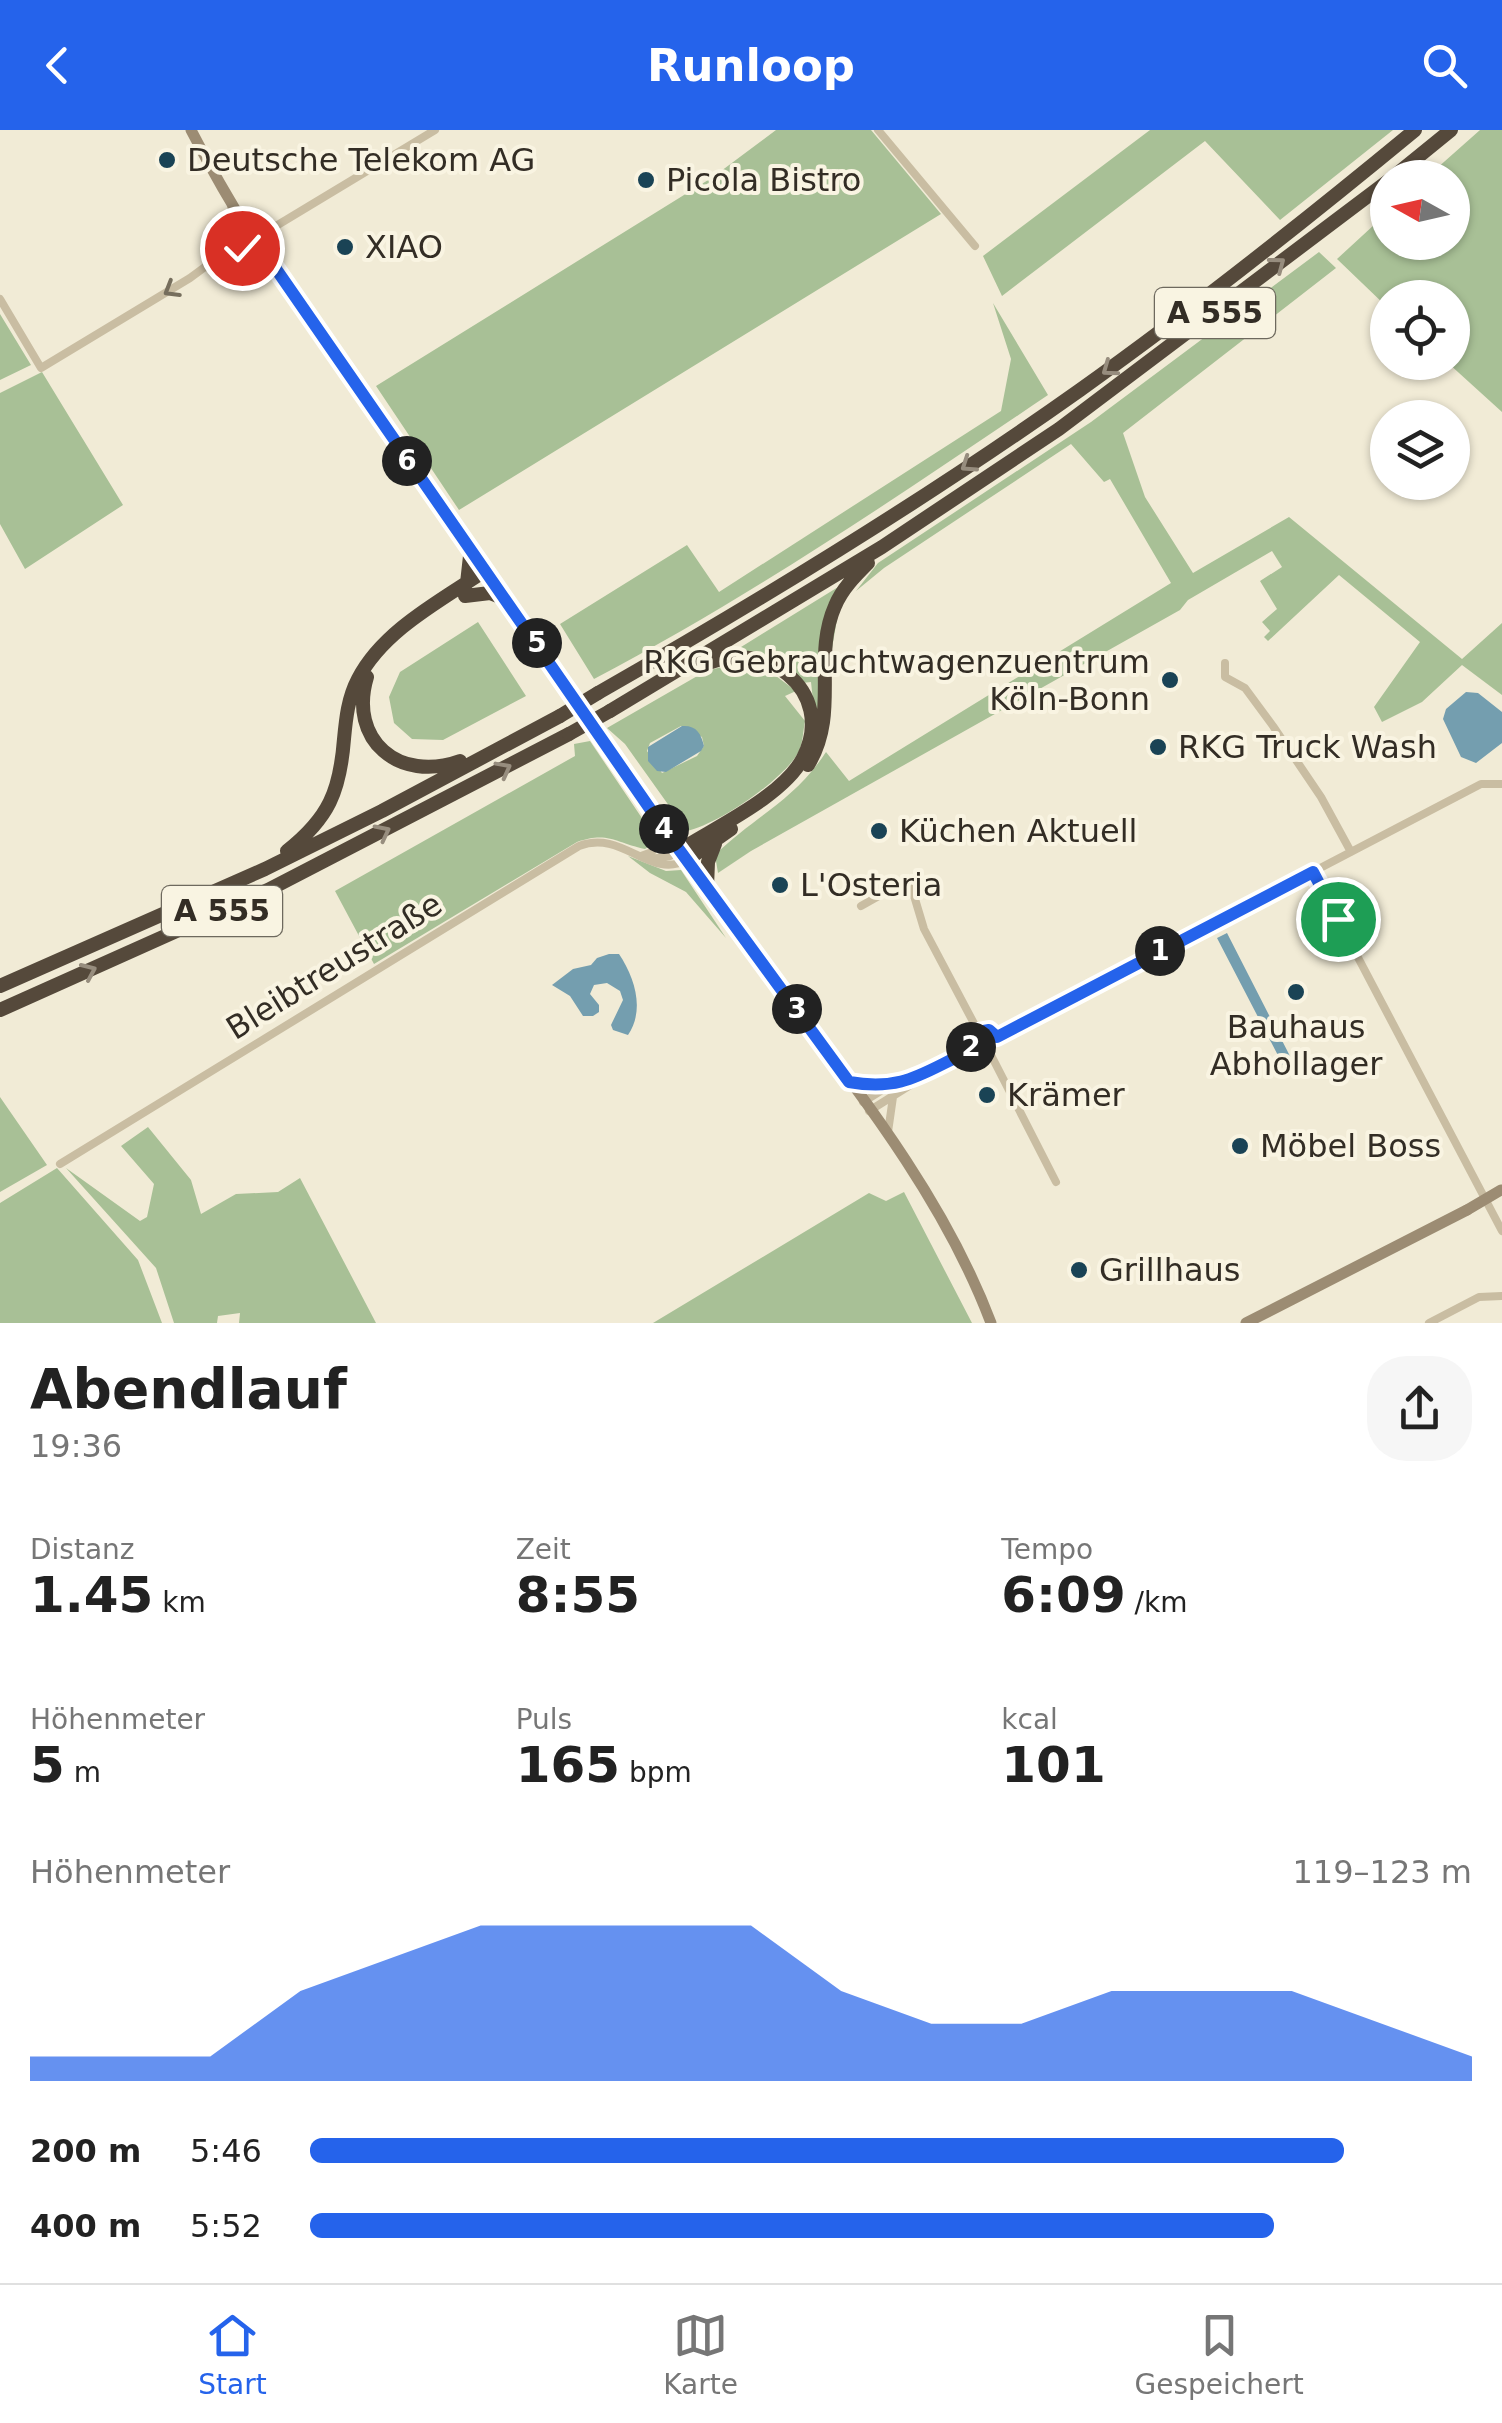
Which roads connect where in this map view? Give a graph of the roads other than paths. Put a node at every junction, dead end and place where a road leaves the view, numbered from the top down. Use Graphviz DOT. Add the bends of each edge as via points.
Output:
graph roads {
  1 [pos="191,130"];
  2 [pos="435,130"];
  3 [pos="878,130"];
  4 [pos="1415,130"];
  5 [pos="1451,130"];
  6 [pos="1414,160"];
  7 [pos="1370,194"];
  8 [pos="230,202"];
  9 [pos="259,235"];
  10 [pos="975,246"];
  11 [pos="265,253"];
  12 [pos="221,255"];
  13 [pos="0,298"];
  14 [pos="471,548"];
  15 [pos="882,548"];
  16 [pos="489,573"];
  17 [pos="466,589"];
  18 [pos="508,600"];
  19 [pos="1225,663"];
  20 [pos="640,695"];
  21 [pos="508,744"];
  22 [pos="1502,784"];
  23 [pos="664,829"];
  24 [pos="718,838"];
  25 [pos="1351,852"];
  26 [pos="683,855"];
  27 [pos="645,858"];
  28 [pos="265,868"];
  29 [pos="1313,872"];
  30 [pos="707,887"];
  31 [pos="862,906"];
  32 [pos="0,986"];
  33 [pos="0,1010"];
  34 [pos="978,1032"];
  35 [pos="997,1037"];
  36 [pos="972,1050"];
  37 [pos="992,1056"];
  38 [pos="932,1070"];
  39 [pos="849,1082"];
  40 [pos="890,1086"];
  41 [pos="894,1097"];
  42 [pos="866,1107"];
  43 [pos="888,1137"];
  44 [pos="60,1164"];
  45 [pos="1056,1182"];
  46 [pos="1502,1190"];
  47 [pos="1502,1231"];
  48 [pos="1502,1296"];
  49 [pos="994,1323"];
  50 [pos="1246,1323"];
  51 [pos="1429,1323"];
  1 -- 8 [label="main road"];
  2 -- 9 [label="street"];
  3 -- 10 [label="street"];
  4 -- 21 [label="highway, A 555, one-way, bridge" via="1049,411 762,598"];
  5 -- 6 [label="highway, A 555"];
  15 -- 7 [label="highway, A 555, one-way" via="1089,408"];
  8 -- 9 [label="main road"];
  8 -- 12 [label="street" via="234,232"];
  9 -- 11 [label="main road"];
  9 -- 12 [label="street"];
  11 -- 12 [label="street" via="242,248"];
  11 -- 14 [label="main road"];
  12 -- 13 [label="street, one-way" via="41,368"];
  14 -- 16 [label="main road"];
  14 -- 17 [label="highway"];
  15 -- 20 [label="highway, A 555"];
  15 -- 24 [label="highway" via="834,607 824,730 810,762 792,786"];
  16 -- 17 [label="highway"];
  16 -- 18 [label="main road"];
  17 -- 18 [label="highway"];
  17 -- 21 [label="highway" via="386,649 369,672 362,712 376,745 411,766 446,766"];
  17 -- 28 [label="highway" via="390,638 371,658 347,710 341,773 330,804 313,830"];
  18 -- 23 [label="main road"];
  19 -- 25 [label="street" via="1225,677 1245,688 1264,713"];
  20 -- 26 [label="highway" via="712,661 747,656 785,672 809,710 808,744 789,776"];
  33 -- 20 [label="highway, A 555, one-way, bridge" via="268,890"];
  21 -- 28 [label="highway, A 555"];
  22 -- 25 [label="street" via="1481,784"];
  23 -- 26 [label="main road"];
  23 -- 27 [label="street"];
  24 -- 26 [label="highway"];
  24 -- 30 [label="highway"];
  25 -- 29 [label="street"];
  26 -- 27 [label="street, Bleibtreustraße" via="670,866"];
  26 -- 30 [label="main road"];
  27 -- 44 [label="street, Bleibtreustraße" via="602,841 579,846"];
  28 -- 32 [label="highway, A 555"];
  29 -- 35 [label="street"];
  29 -- 47 [label="street"];
  30 -- 39 [label="main road"];
  31 -- 34 [label="street" via="909,879 924,929"];
  34 -- 35 [label="street"];
  34 -- 36 [label="street"];
  35 -- 37 [label="street"];
  36 -- 37 [label="street" via="981,1058"];
  36 -- 38 [label="street"];
  37 -- 45 [label="street"];
  38 -- 40 [label="street"];
  38 -- 41 [label="street"];
  39 -- 40 [label="street"];
  39 -- 42 [label="main road"];
  40 -- 42 [label="street"];
  41 -- 42 [label="street"];
  41 -- 43 [label="street"];
  42 -- 43 [label="main road"];
  43 -- 49 [label="main road"];
  46 -- 50 [label="main road, bridge"];
  48 -- 51 [label="street" via="1479,1297"];
}
